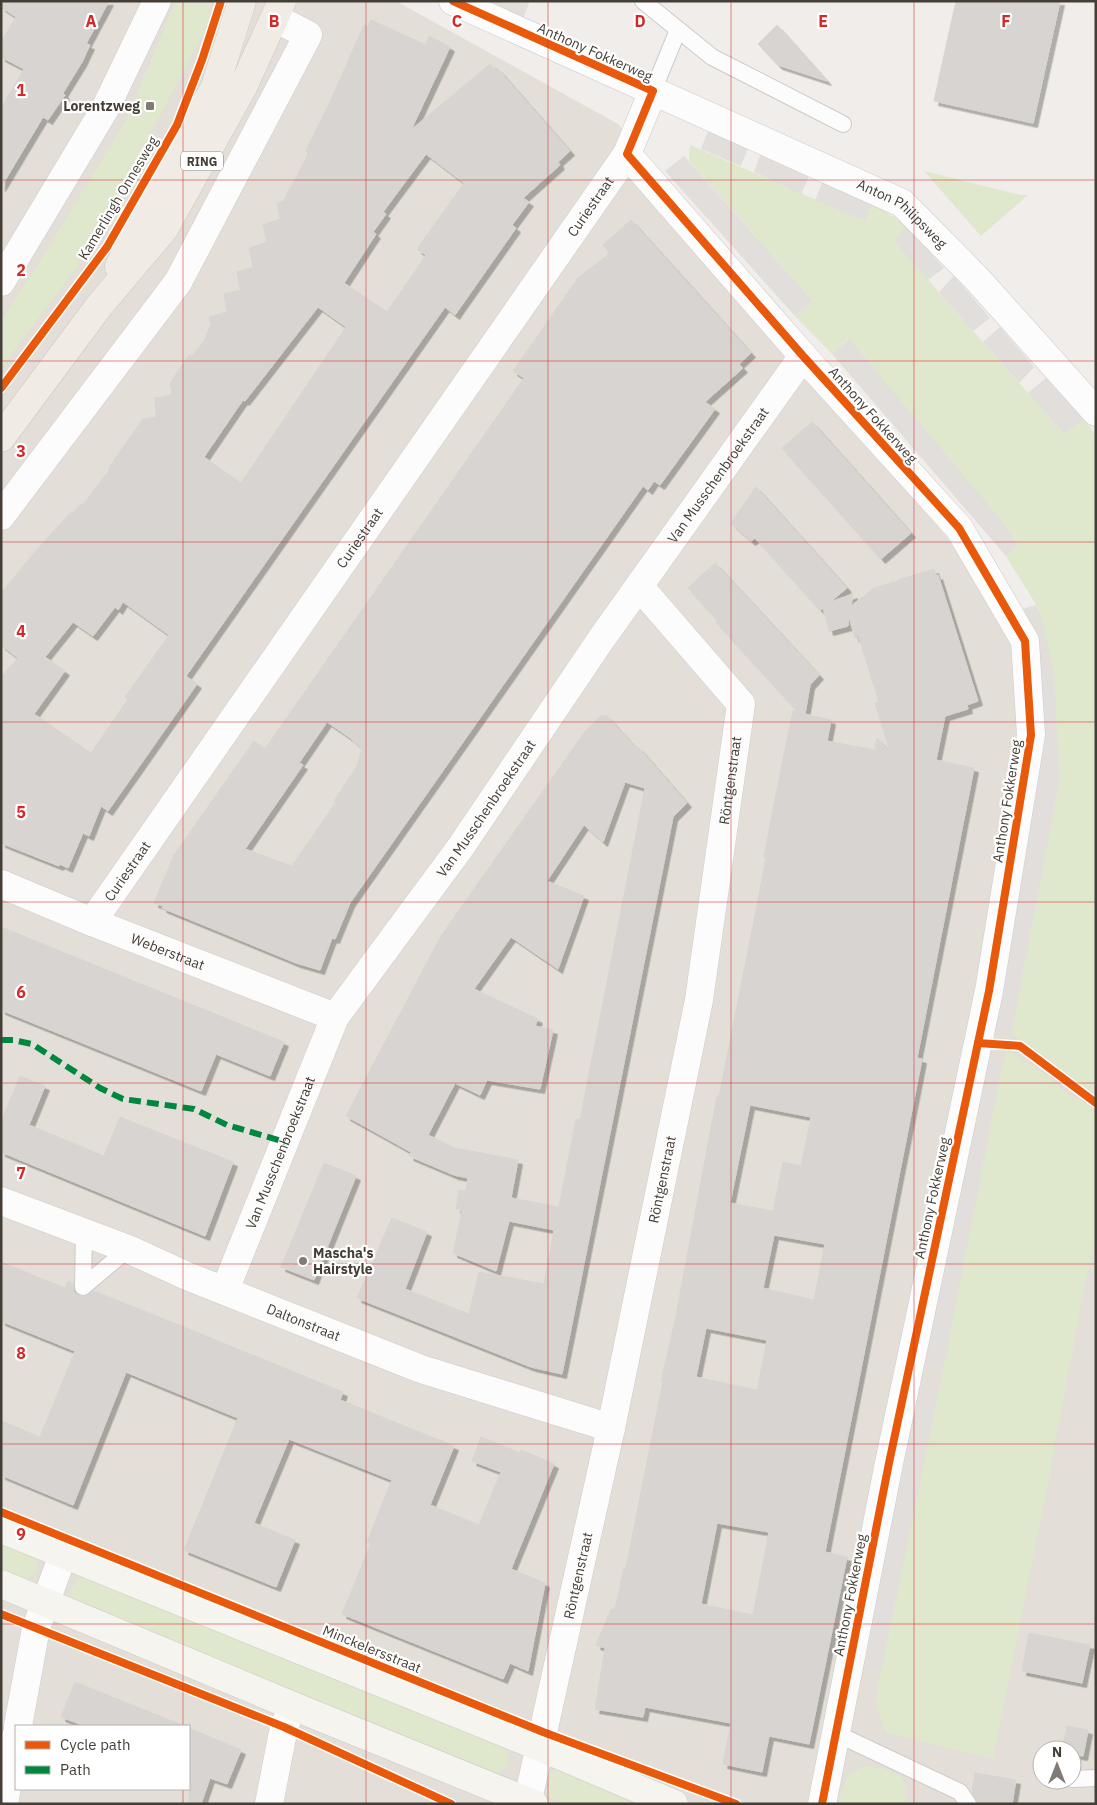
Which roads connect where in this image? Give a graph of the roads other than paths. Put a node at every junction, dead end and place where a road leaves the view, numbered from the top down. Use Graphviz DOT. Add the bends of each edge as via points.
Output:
graph roads {
  1 [pos="157,1"];
  2 [pos="242,1"];
  3 [pos="453,1"];
  4 [pos="643,1"];
  5 [pos="279,9"];
  6 [pos="678,30"];
  7 [pos="653,91"];
  8 [pos="843,124"];
  9 [pos="627,154"];
  10 [pos="1,282"];
  11 [pos="99,306"];
  12 [pos="803,356"];
  13 [pos="1096,412"];
  14 [pos="1,438"];
  15 [pos="1,516"];
  16 [pos="639,586"];
  17 [pos="1,884"];
  18 [pos="92,922"];
  19 [pos="335,1017"];
  20 [pos="1,1201"];
  21 [pos="84,1232"];
  22 [pos="128,1249"];
  23 [pos="225,1290"];
  24 [pos="611,1428"];
  25 [pos="1,1529"];
  26 [pos="63,1554"];
  27 [pos="1,1584"];
  28 [pos="46,1601"];
  29 [pos="293,1706"];
  30 [pos="18,1725"];
  31 [pos="835,1732"];
  32 [pos="15,1742"];
  33 [pos="540,1747"];
  34 [pos="1096,1778"];
  35 [pos="1082,1779"];
  36 [pos="530,1803"];
  37 [pos="4,1804"];
  38 [pos="269,1804"];
  39 [pos="674,1804"];
  40 [pos="822,1804"];
  41 [pos="968,1804"];
  1 -- 10 [label="street" via="106,107"];
  2 -- 11 [label="main road, Kamerlingh Onnesweg / RING" via="215,87 141,220"];
  3 -- 7 [label="street, Anthony Fokkerweg"];
  4 -- 6 [label="lane"];
  5 -- 11 [label="main road, Kamerlingh Onnesweg / RING" via="243,87 164,229"];
  5 -- 15 [label="street, Kamerlingh Onnesweg" via="308,35 178,282"];
  6 -- 7 [label="lane"];
  6 -- 8 [label="lane" via="712,57"];
  7 -- 9 [label="street, Anthony Fokkerweg"];
  7 -- 13 [label="street, Anton Philipsweg" via="902,203 978,280"];
  9 -- 12 [label="street, Anthony Fokkerweg"];
  9 -- 18 [label="street, Curiestraat"];
  11 -- 14 [label="main road, Kamerlingh Onnesweg / RING"];
  12 -- 16 [label="street, Van Musschenbroekstraat"];
  12 -- 31 [label="street, Anthony Fokkerweg" via="958,528 1025,642 1031,735 989,991"];
  16 -- 19 [label="street, Van Musschenbroekstraat" via="460,848"];
  16 -- 24 [label="street, Röntgenstraat" via="741,704 699,1000"];
  17 -- 18 [label="street, Weberstraat"];
  18 -- 19 [label="street, Weberstraat"];
  19 -- 23 [label="street, Van Musschenbroekstraat"];
  20 -- 21 [label="street, Daltonstraat"];
  21 -- 22 [label="street, Daltonstraat"];
  21 -- 22 [label="lane" via="83,1287"];
  22 -- 23 [label="street, Daltonstraat"];
  23 -- 24 [label="street, Daltonstraat" via="421,1369"];
  24 -- 33 [label="street, Röntgenstraat"];
  25 -- 26 [label="main road, Minckelersstraat"];
  26 -- 28 [label="street"];
  26 -- 33 [label="main road, Minckelersstraat"];
  27 -- 28 [label="main road"];
  28 -- 29 [label="main road"];
  28 -- 30 [label="street" via="36,1628"];
  29 -- 36 [label="main road"];
  29 -- 38 [label="street" via="284,1727"];
  31 -- 40 [label="street, Anthony Fokkerweg"];
  31 -- 41 [label="lane" via="960,1792"];
  32 -- 37 [label="street"];
  33 -- 36 [label="street, Röntgenstraat"];
  33 -- 39 [label="main road, Minckelersstraat"];
  34 -- 35 [label="lane"];
}
